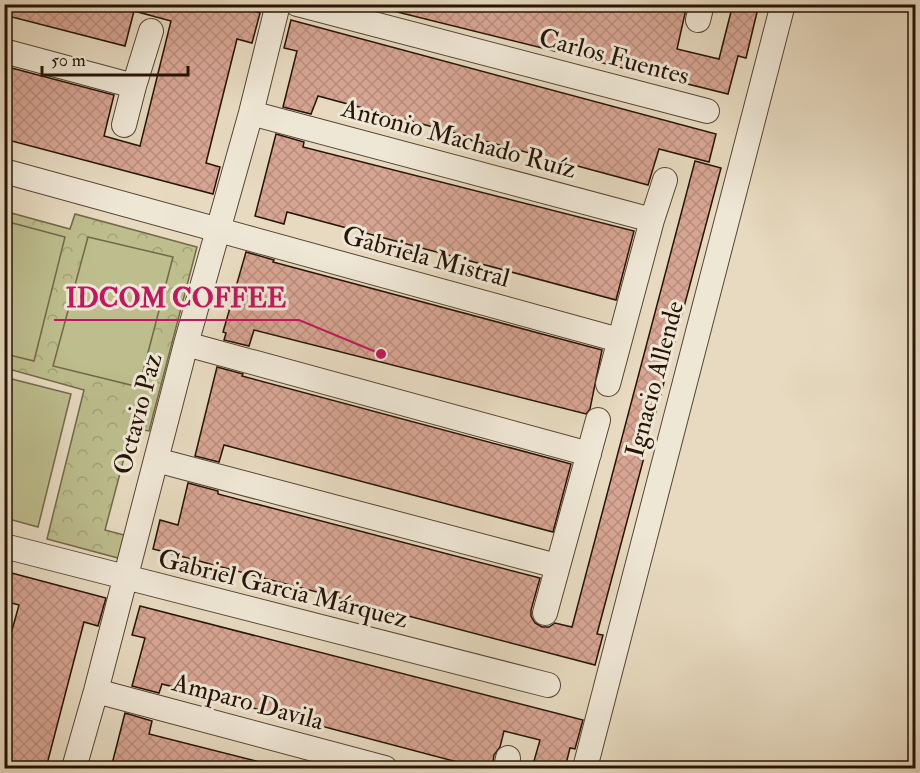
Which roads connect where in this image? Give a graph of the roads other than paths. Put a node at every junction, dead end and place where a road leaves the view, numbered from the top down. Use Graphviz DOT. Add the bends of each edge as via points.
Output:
graph roads {
  1 [pos="278,4"];
  2 [pos="297,4"];
  3 [pos="783,4"];
  4 [pos="151,31"];
  5 [pos="4,51"];
  6 [pos="134,86"];
  7 [pos="707,111"];
  8 [pos="251,113"];
  9 [pos="124,125"];
  10 [pos="4,171"];
  11 [pos="665,180"];
  12 [pos="652,220"];
  13 [pos="218,229"];
  14 [pos="619,340"];
  15 [pos="186,344"];
  16 [pos="608,384"];
  17 [pos="598,420"];
  18 [pos="589,454"];
  19 [pos="156,460"];
  20 [pos="4,546"];
  21 [pos="557,566"];
  22 [pos="124,578"];
  23 [pos="545,613"];
  24 [pos="548,686"];
  25 [pos="96,691"];
  26 [pos="74,768"];
  27 [pos="385,768"];
  28 [pos="585,768"];
  1 -- 8 [label="street, Octavio Paz"];
  2 -- 7 [label="street, Carlos Fuentes"];
  3 -- 28 [label="street, Ignacio Allende"];
  4 -- 6 [label="street"];
  5 -- 6 [label="street"];
  6 -- 9 [label="street"];
  8 -- 12 [label="street, Antonio Machado Ruíz"];
  8 -- 13 [label="street, Octavio Paz"];
  10 -- 13 [label="street, Gabriela Mistral"];
  11 -- 12 [label="street"];
  12 -- 14 [label="street"];
  13 -- 14 [label="street, Gabriela Mistral"];
  13 -- 15 [label="street, Octavio Paz"];
  14 -- 16 [label="street"];
  15 -- 18 [label="street"];
  15 -- 19 [label="street, Octavio Paz"];
  17 -- 18 [label="street"];
  18 -- 21 [label="street"];
  19 -- 21 [label="street"];
  19 -- 22 [label="street, Octavio Paz"];
  20 -- 22 [label="street, Gabriel Garcia Márquez"];
  21 -- 23 [label="street"];
  22 -- 24 [label="street, Gabriel Garcia Márquez"];
  22 -- 25 [label="street, Octavio Paz"];
  25 -- 26 [label="street, Octavio Paz"];
  25 -- 27 [label="street, Amparo Davila"];
}
